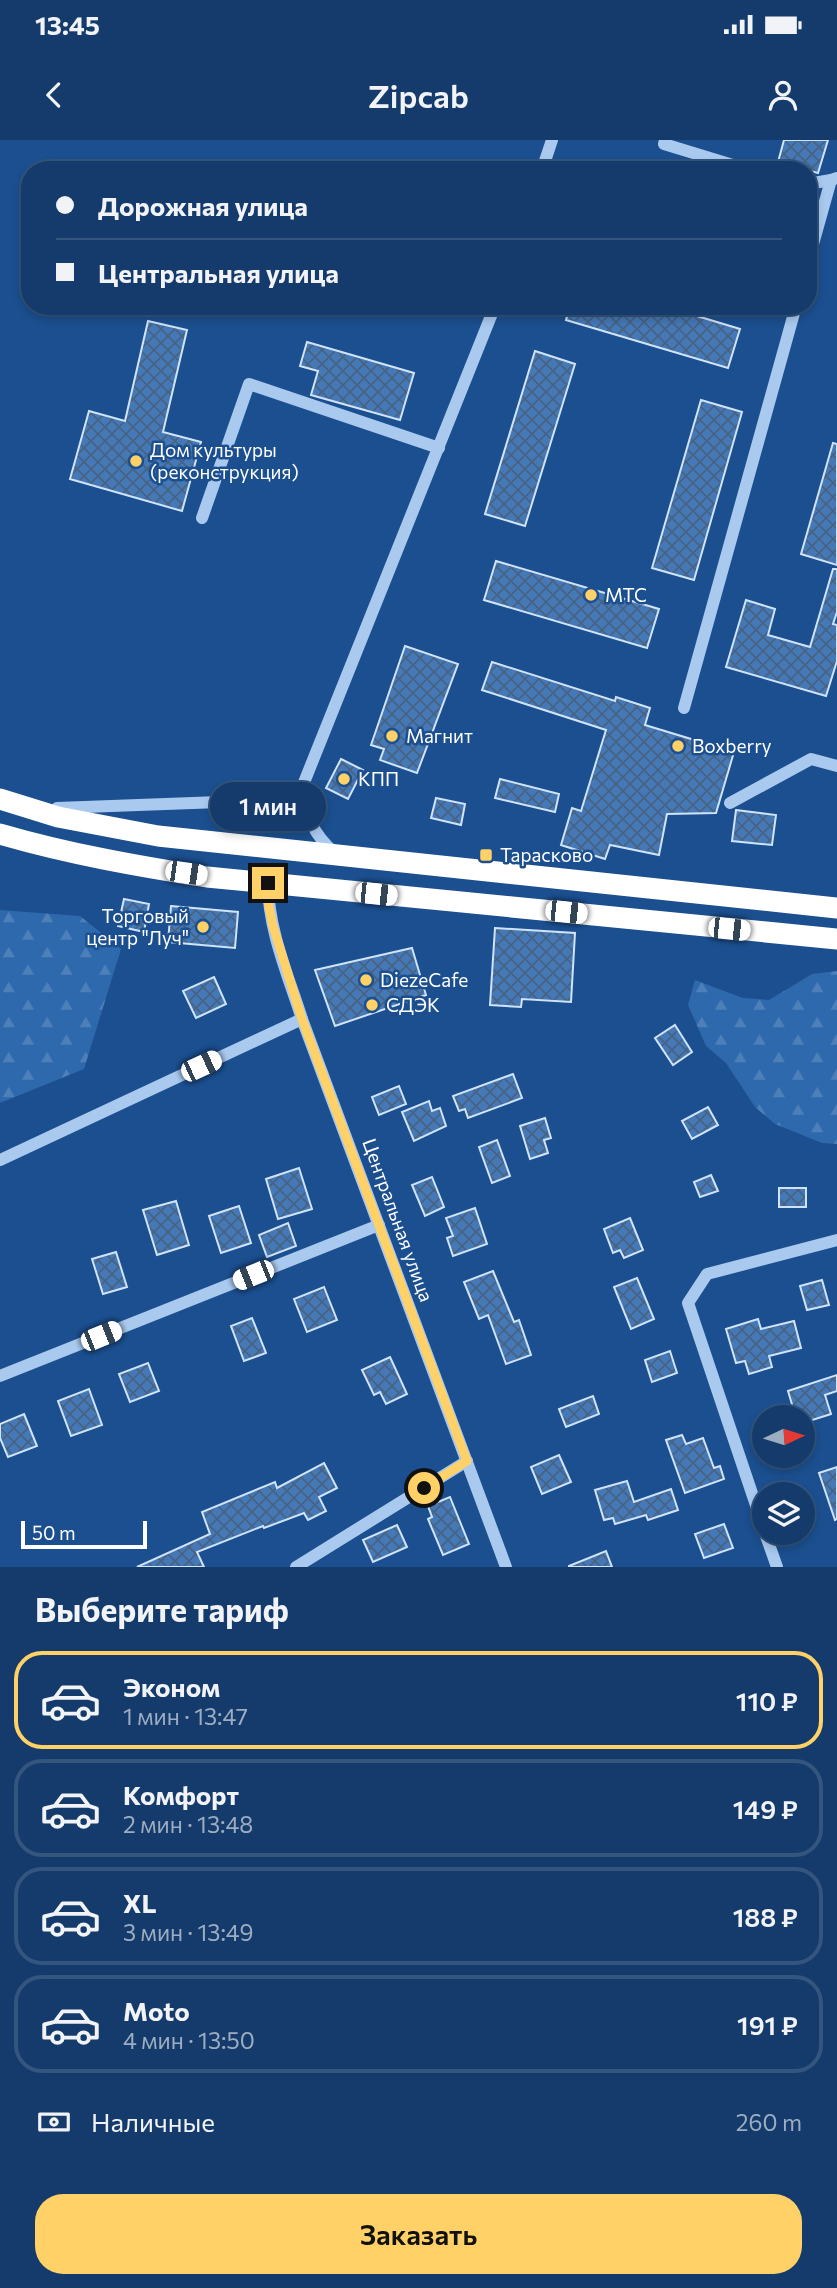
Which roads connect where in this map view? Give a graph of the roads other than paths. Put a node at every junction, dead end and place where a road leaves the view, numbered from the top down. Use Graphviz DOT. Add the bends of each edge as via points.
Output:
graph roads {
  1 [pos="552,140"];
  2 [pos="650,140"];
  3 [pos="664,142"];
  4 [pos="545,161"];
  5 [pos="722,161"];
  6 [pos="834,179"];
  7 [pos="817,233"];
  8 [pos="491,315"];
  9 [pos="793,315"];
  10 [pos="439,448"];
  11 [pos="202,518"];
  12 [pos="684,708"];
  13 [pos="837,766"];
  14 [pos="303,785"];
  15 [pos="0,799"];
  16 [pos="730,803"];
  17 [pos="23,806"];
  18 [pos="0,834"];
  19 [pos="338,855"];
  20 [pos="268,883"];
  21 [pos="837,908"];
  22 [pos="837,939"];
  23 [pos="302,1019"];
  24 [pos="0,1160"];
  25 [pos="379,1224"];
  26 [pos="837,1240"];
  27 [pos="0,1376"];
  28 [pos="467,1461"];
  29 [pos="752,1493"];
  30 [pos="769,1545"];
  31 [pos="296,1567"];
  32 [pos="506,1567"];
  33 [pos="777,1567"];
  1 -- 4 [label="street"];
  2 -- 3 [label="street"];
  3 -- 5 [label="street"];
  6 -- 7 [label="street"];
  8 -- 10 [label="street"];
  9 -- 12 [label="street"];
  10 -- 11 [label="street" via="249,384"];
  10 -- 14 [label="street"];
  13 -- 16 [label="street" via="811,759"];
  14 -- 17 [label="street" via="247,801 70,809"];
  14 -- 19 [label="street" via="303,805 312,828"];
  15 -- 17 [label="highway"];
  17 -- 19 [label="highway" via="158,836"];
  18 -- 20 [label="highway" via="122,864"];
  19 -- 21 [label="highway"];
  20 -- 22 [label="highway"];
  20 -- 23 [label="street, Центральная улица" via="273,926"];
  23 -- 24 [label="street"];
  23 -- 25 [label="street, Центральная улица"];
  25 -- 27 [label="street"];
  25 -- 28 [label="street, Центральная улица"];
  26 -- 29 [label="street" via="707,1273 688,1303"];
  28 -- 31 [label="street"];
  28 -- 32 [label="street, Центральная улица"];
  30 -- 33 [label="street"];
}
